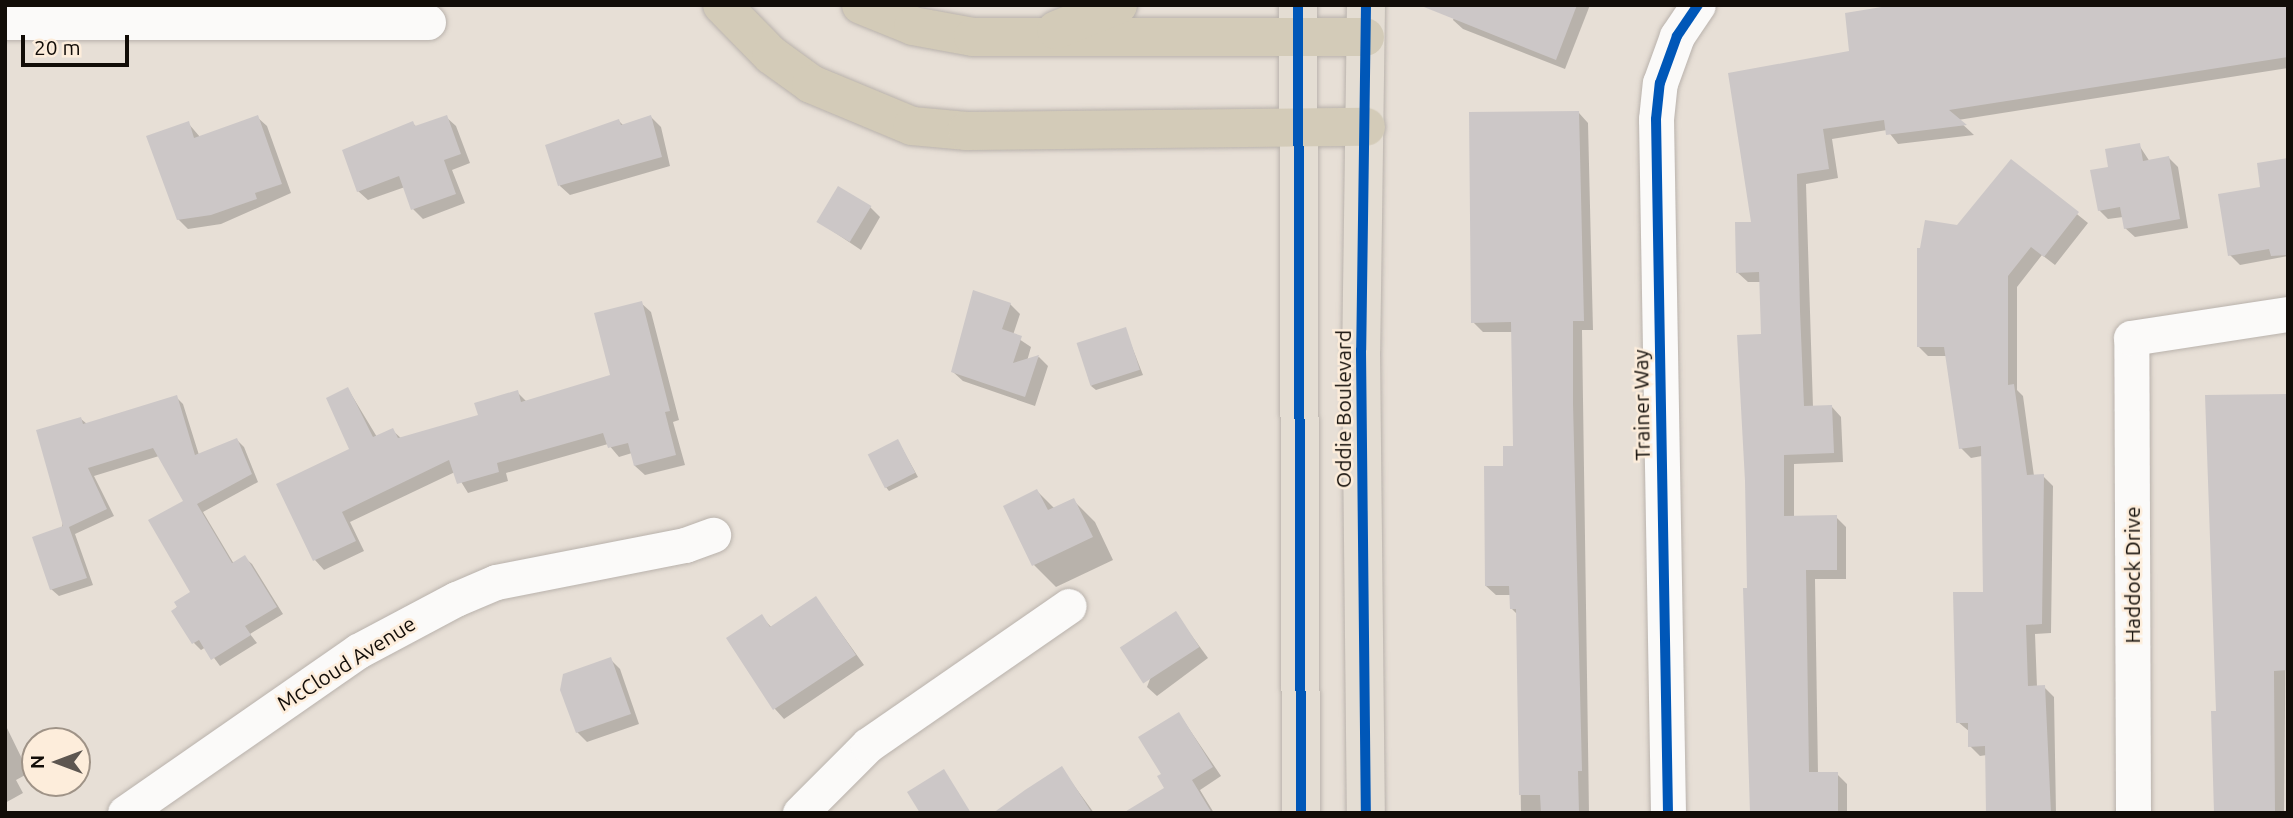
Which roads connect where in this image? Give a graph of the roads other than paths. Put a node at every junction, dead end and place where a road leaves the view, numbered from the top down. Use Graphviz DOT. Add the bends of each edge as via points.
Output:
graph roads {
  1 [pos="722,5"];
  2 [pos="861,5"];
  3 [pos="1118,5"];
  4 [pos="1698,5"];
  5 [pos="1298,21"];
  6 [pos="1365,21"];
  7 [pos="5,22"];
  8 [pos="428,22"];
  9 [pos="1028,40"];
  10 [pos="1366,127"];
  11 [pos="1298,128"];
  12 [pos="2288,314"];
  13 [pos="713,535"];
  14 [pos="1069,606"];
  15 [pos="125,813"];
  16 [pos="800,813"];
  17 [pos="1301,813"];
  18 [pos="1366,813"];
  19 [pos="1668,813"];
  20 [pos="2133,813"];
  1 -- 11 [label="highway" via="771,55 811,85 912,126 967,131"];
  2 -- 9 [label="highway" via="914,26 973,37"];
  3 -- 9 [label="highway"];
  4 -- 19 [label="street, Trainer Way" via="1673,48 1660,83 1656,119"];
  5 -- 6 [label="highway"];
  5 -- 9 [label="highway"];
  5 -- 11 [label="main road"];
  6 -- 10 [label="main road, Oddie Boulevard"];
  7 -- 8 [label="street"];
  10 -- 11 [label="highway"];
  10 -- 18 [label="main road, Oddie Boulevard" via="1361,350"];
  11 -- 17 [label="main road"];
  12 -- 20 [label="street, Haddock Drive" via="2131,338"];
  13 -- 15 [label="street, McCloud Avenue" via="685,545 496,582 456,599 358,651"];
  14 -- 16 [label="street" via="868,745"];
}
